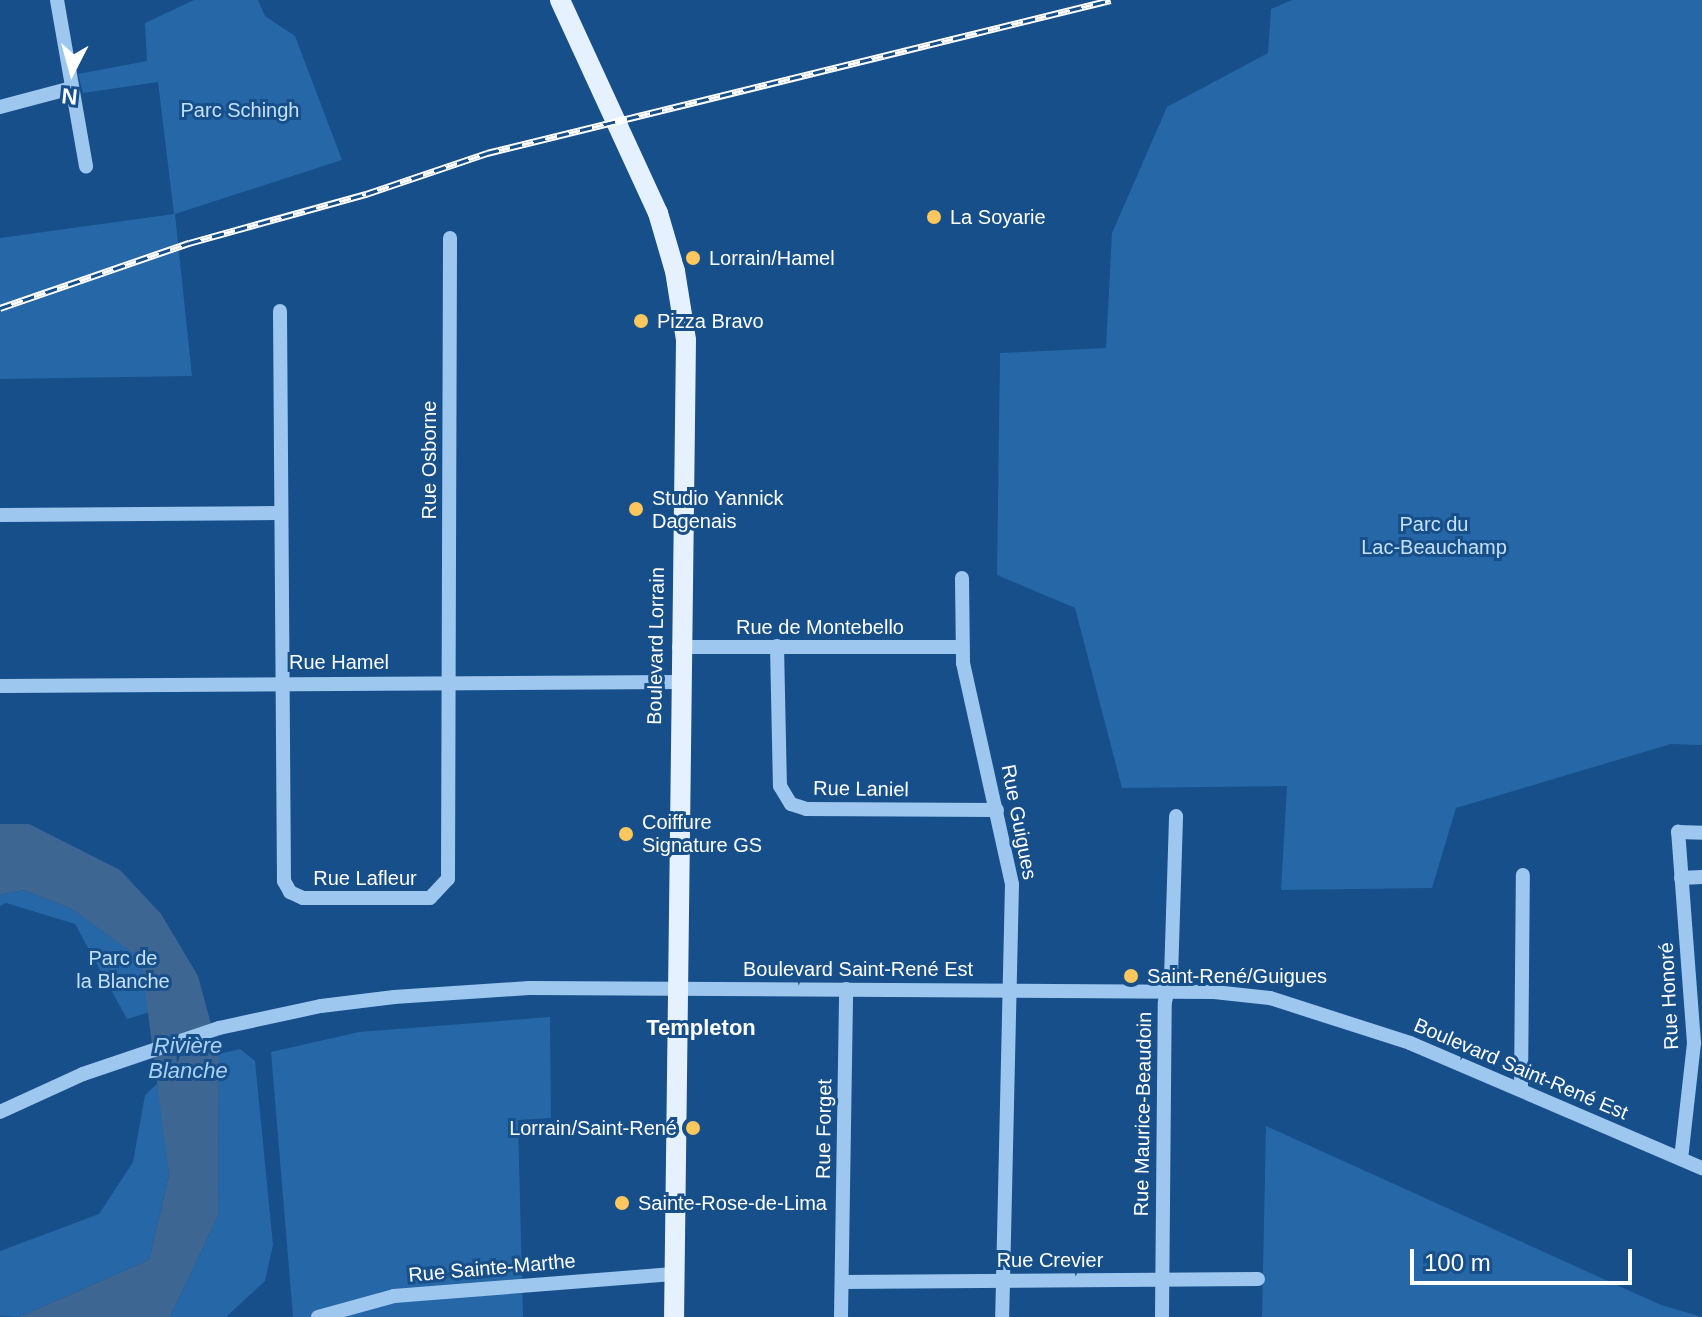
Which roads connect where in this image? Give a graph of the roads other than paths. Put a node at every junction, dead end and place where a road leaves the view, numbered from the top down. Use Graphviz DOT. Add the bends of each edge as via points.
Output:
graph roads {
  1 [pos="57,0"];
  2 [pos="560,0"];
  3 [pos="72,88"];
  4 [pos="0,107"];
  5 [pos="86,167"];
  6 [pos="450,238"];
  7 [pos="280,311"];
  8 [pos="279,513"];
  9 [pos="0,515"];
  10 [pos="962,578"];
  11 [pos="777,646"];
  12 [pos="679,647"];
  13 [pos="961,647"];
  14 [pos="279,682"];
  15 [pos="449,682"];
  16 [pos="679,682"];
  17 [pos="0,686"];
  18 [pos="997,810"];
  19 [pos="1176,816"];
  20 [pos="1702,833"];
  21 [pos="1523,875"];
  22 [pos="1702,877"];
  23 [pos="1681,878"];
  24 [pos="677,989"];
  25 [pos="846,989"];
  26 [pos="1008,989"];
  27 [pos="1169,991"];
  28 [pos="1698,1043"];
  29 [pos="1521,1088"];
  30 [pos="0,1112"];
  31 [pos="1681,1159"];
  32 [pos="1702,1168"];
  33 [pos="673,1274"];
  34 [pos="1161,1279"];
  35 [pos="1258,1279"];
  36 [pos="1003,1281"];
  37 [pos="842,1282"];
  38 [pos="318,1317"];
  39 [pos="674,1317"];
  40 [pos="841,1317"];
  41 [pos="1002,1317"];
  42 [pos="1162,1317"];
  1 -- 3 [label="street"];
  2 -- 12 [label="main road, Boulevard Lorrain" via="658,213 679,292 687,372"];
  3 -- 4 [label="street"];
  3 -- 5 [label="street"];
  6 -- 15 [label="street, Rue Osborne"];
  7 -- 8 [label="street"];
  8 -- 9 [label="street"];
  8 -- 14 [label="street"];
  10 -- 13 [label="street, Rue Guigues"];
  11 -- 12 [label="street, Rue de Montebello"];
  11 -- 13 [label="street, Rue de Montebello"];
  11 -- 18 [label="street, Rue Laniel" via="780,786 791,804 806,809"];
  12 -- 16 [label="main road, Boulevard Lorrain"];
  13 -- 18 [label="street, Rue Guigues"];
  14 -- 15 [label="street, Rue Hamel"];
  14 -- 15 [label="street, Rue Lafleur" via="284,881 290,892 303,898 430,898 441,891 448,879"];
  14 -- 17 [label="street, Rue Hamel"];
  15 -- 16 [label="street, Rue Hamel"];
  16 -- 24 [label="main road, Boulevard Lorrain"];
  18 -- 26 [label="street, Rue Guigues" via="1012,884"];
  19 -- 27 [label="street, Rue Maurice-Beaudoin"];
  20 -- 23 [label="street, Rue Honoré" via="1678,832"];
  21 -- 29 [label="street"];
  22 -- 23 [label="street"];
  23 -- 28 [label="street, Rue Honoré"];
  24 -- 25 [label="street, Boulevard Saint-René Est"];
  24 -- 30 [label="street, Boulevard Saint-René Est" via="452,992 321,1006 219,1028 131,1057"];
  24 -- 33 [label="main road, Boulevard Lorrain"];
  25 -- 26 [label="street, Boulevard Saint-René Est"];
  25 -- 37 [label="street, Rue Forget"];
  26 -- 27 [label="street, Boulevard Saint-René Est"];
  26 -- 36 [label="street, Rue Guigues"];
  27 -- 29 [label="street, Boulevard Saint-René Est" via="1251,995 1289,1003"];
  27 -- 34 [label="street, Rue Maurice-Beaudoin"];
  28 -- 31 [label="street, Rue Honoré"];
  29 -- 31 [label="street, Boulevard Saint-René Est"];
  31 -- 32 [label="street, Boulevard Saint-René Est"];
  33 -- 38 [label="street, Rue Sainte-Marthe" via="394,1296"];
  33 -- 39 [label="main road, Boulevard Lorrain"];
  34 -- 35 [label="street, Rue Crevier"];
  34 -- 36 [label="street, Rue Crevier"];
  34 -- 42 [label="street, Rue Maurice-Beaudoin"];
  36 -- 37 [label="street, Rue Crevier"];
  36 -- 41 [label="street, Rue Guigues"];
  37 -- 40 [label="street, Rue Forget"];
}
